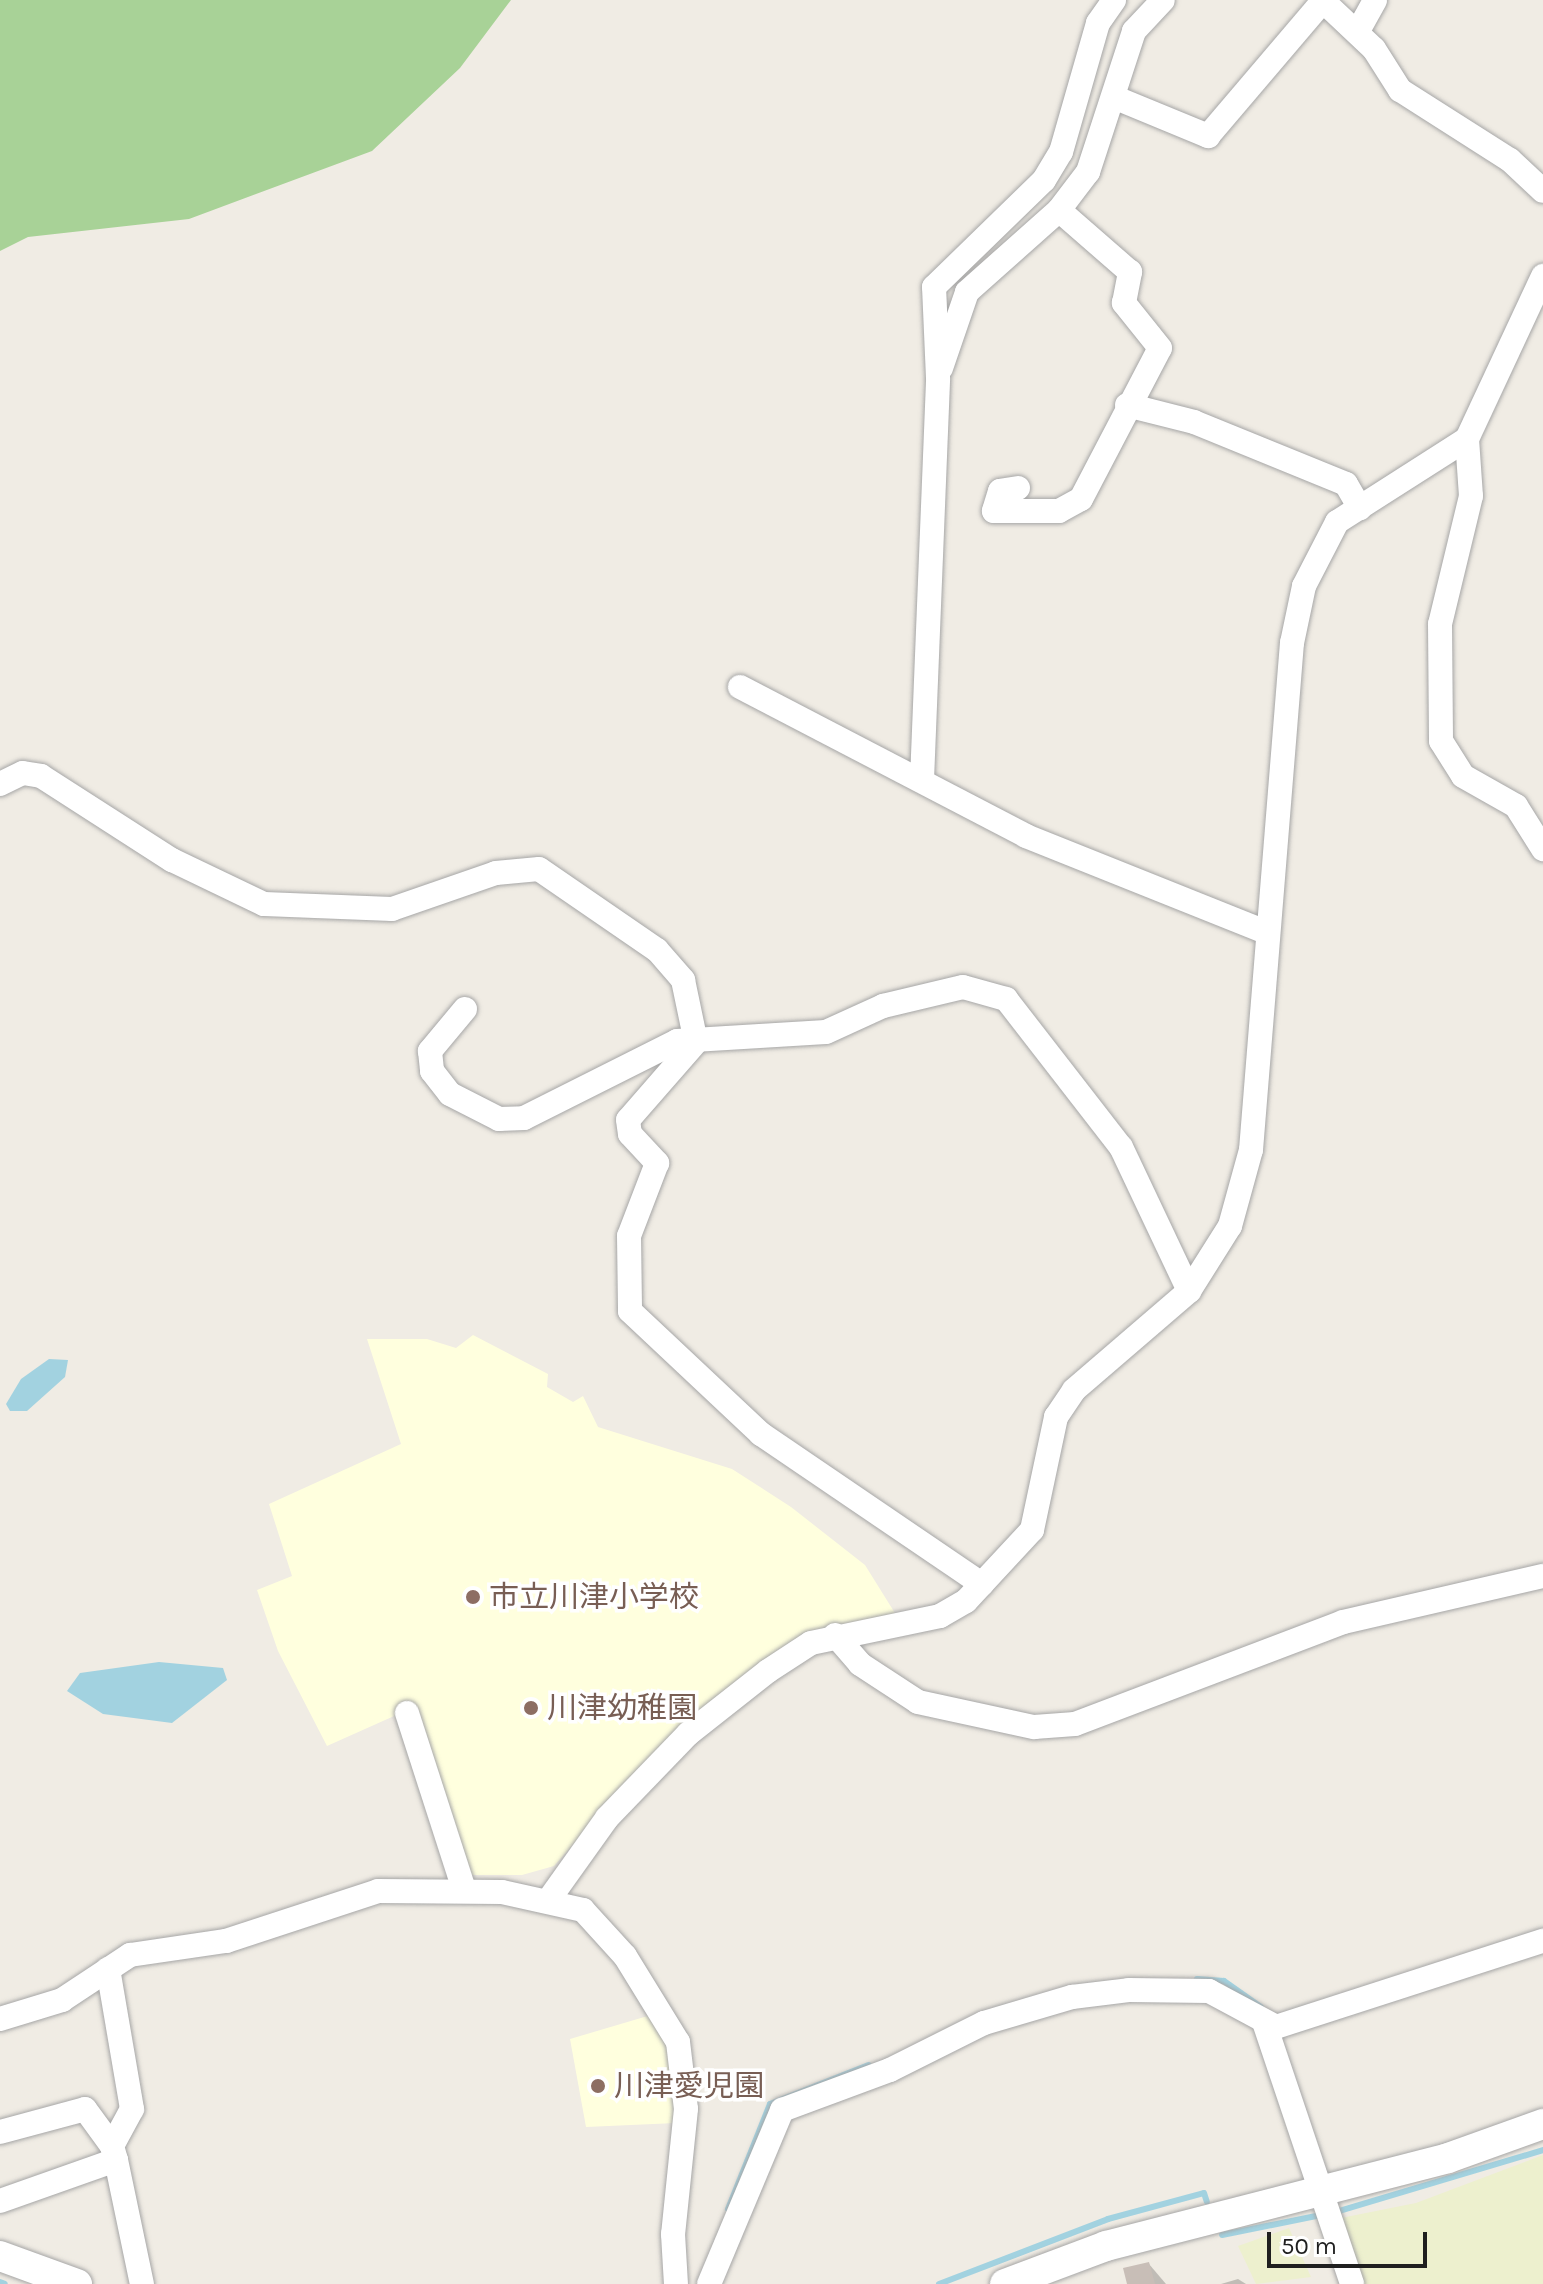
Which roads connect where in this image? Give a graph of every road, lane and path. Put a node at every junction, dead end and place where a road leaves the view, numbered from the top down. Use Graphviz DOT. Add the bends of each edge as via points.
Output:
graph roads {
  1 [pos="1114,0"];
  2 [pos="1163,0"];
  3 [pos="1323,0"];
  4 [pos="1375,0"];
  5 [pos="1358,31"];
  6 [pos="1116,98"];
  7 [pos="1543,191"];
  8 [pos="1059,210"];
  9 [pos="1543,276"];
  10 [pos="938,378"];
  11 [pos="1127,405"];
  12 [pos="1467,439"];
  13 [pos="1018,488"];
  14 [pos="1360,508"];
  15 [pos="740,687"];
  16 [pos="922,780"];
  17 [pos="0,784"];
  18 [pos="1543,849"];
  19 [pos="1266,932"];
  20 [pos="465,1009"];
  21 [pos="696,1042"];
  22 [pos="1189,1291"];
  23 [pos="1543,1576"];
  24 [pos="982,1584"];
  25 [pos="835,1635"];
  26 [pos="407,1713"];
  27 [pos="464,1889"];
  28 [pos="550,1898"];
  29 [pos="1543,1941"];
  30 [pos="108,1969"];
  31 [pos="0,2019"];
  32 [pos="1265,2025"];
  33 [pos="1543,2124"];
  34 [pos="0,2132"];
  35 [pos="114,2153"];
  36 [pos="0,2201"];
  37 [pos="1326,2205"];
  38 [pos="0,2256"];
  39 [pos="77,2284"];
  40 [pos="142,2284"];
  41 [pos="676,2284"];
  42 [pos="709,2284"];
  43 [pos="1005,2284"];
  44 [pos="1352,2284"];
  1 -- 10 [label="street" via="1098,23 1061,152 1044,180 934,287"];
  2 -- 6 [label="street" via="1134,31"];
  3 -- 5 [label="street"];
  3 -- 6 [label="street" via="1208,136"];
  4 -- 5 [label="street"];
  5 -- 7 [label="street" via="1400,90 1510,160"];
  6 -- 8 [label="street" via="1088,172"];
  8 -- 10 [label="street" via="967,292"];
  8 -- 11 [label="street" via="1130,272 1124,303 1160,348"];
  9 -- 12 [label="street"];
  10 -- 16 [label="street"];
  11 -- 13 [label="street" via="1108,454 1072,507 994,511 1000,491"];
  11 -- 14 [label="street" via="1194,422 1346,484"];
  12 -- 14 [label="street"];
  12 -- 18 [label="street" via="1471,496 1440,624 1441,741 1463,776 1516,806"];
  14 -- 19 [label="street" via="1321,543 1301,600"];
  15 -- 16 [label="street"];
  16 -- 19 [label="street" via="1026,836"];
  17 -- 21 [label="street" via="23,773 41,776 172,860 248,898 302,911 392,909 496,873 539,869 657,950 683,980"];
  19 -- 22 [label="street" via="1258,1082 1243,1193"];
  20 -- 21 [label="street" via="430,1051 432,1071 450,1094 499,1119 524,1118 677,1041"];
  21 -- 22 [label="street" via="826,1032 883,1006 963,987 1006,999 1121,1147"];
  21 -- 24 [label="street" via="628,1120 630,1134 657,1163 629,1236 630,1311 761,1434"];
  22 -- 24 [label="street" via="1074,1390 1056,1417 1032,1530"];
  23 -- 25 [label="street" via="1343,1622 1075,1724 1034,1727 918,1702 860,1664"];
  24 -- 25 [label="street" via="940,1616"];
  25 -- 28 [label="street" via="768,1671 688,1734 607,1818"];
  26 -- 27 [label="street"];
  27 -- 28 [label="street"];
  27 -- 30 [label="street" via="378,1891 226,1941 130,1955"];
  28 -- 41 [label="street" via="583,1910 625,1956 678,2042 686,2109 673,2234"];
  29 -- 32 [label="street" via="1406,1990"];
  30 -- 31 [label="street" via="62,2000"];
  30 -- 35 [label="street" via="132,2109"];
  32 -- 37 [label="street"];
  32 -- 42 [label="street" via="1209,1991 1094,1993 984,2023 890,2070 794,2104 769,2130"];
  33 -- 37 [label="street"];
  34 -- 35 [label="street" via="85,2109"];
  35 -- 36 [label="street"];
  35 -- 40 [label="street"];
  37 -- 43 [label="street" via="1106,2246"];
  37 -- 44 [label="street"];
  38 -- 39 [label="street"];
}
